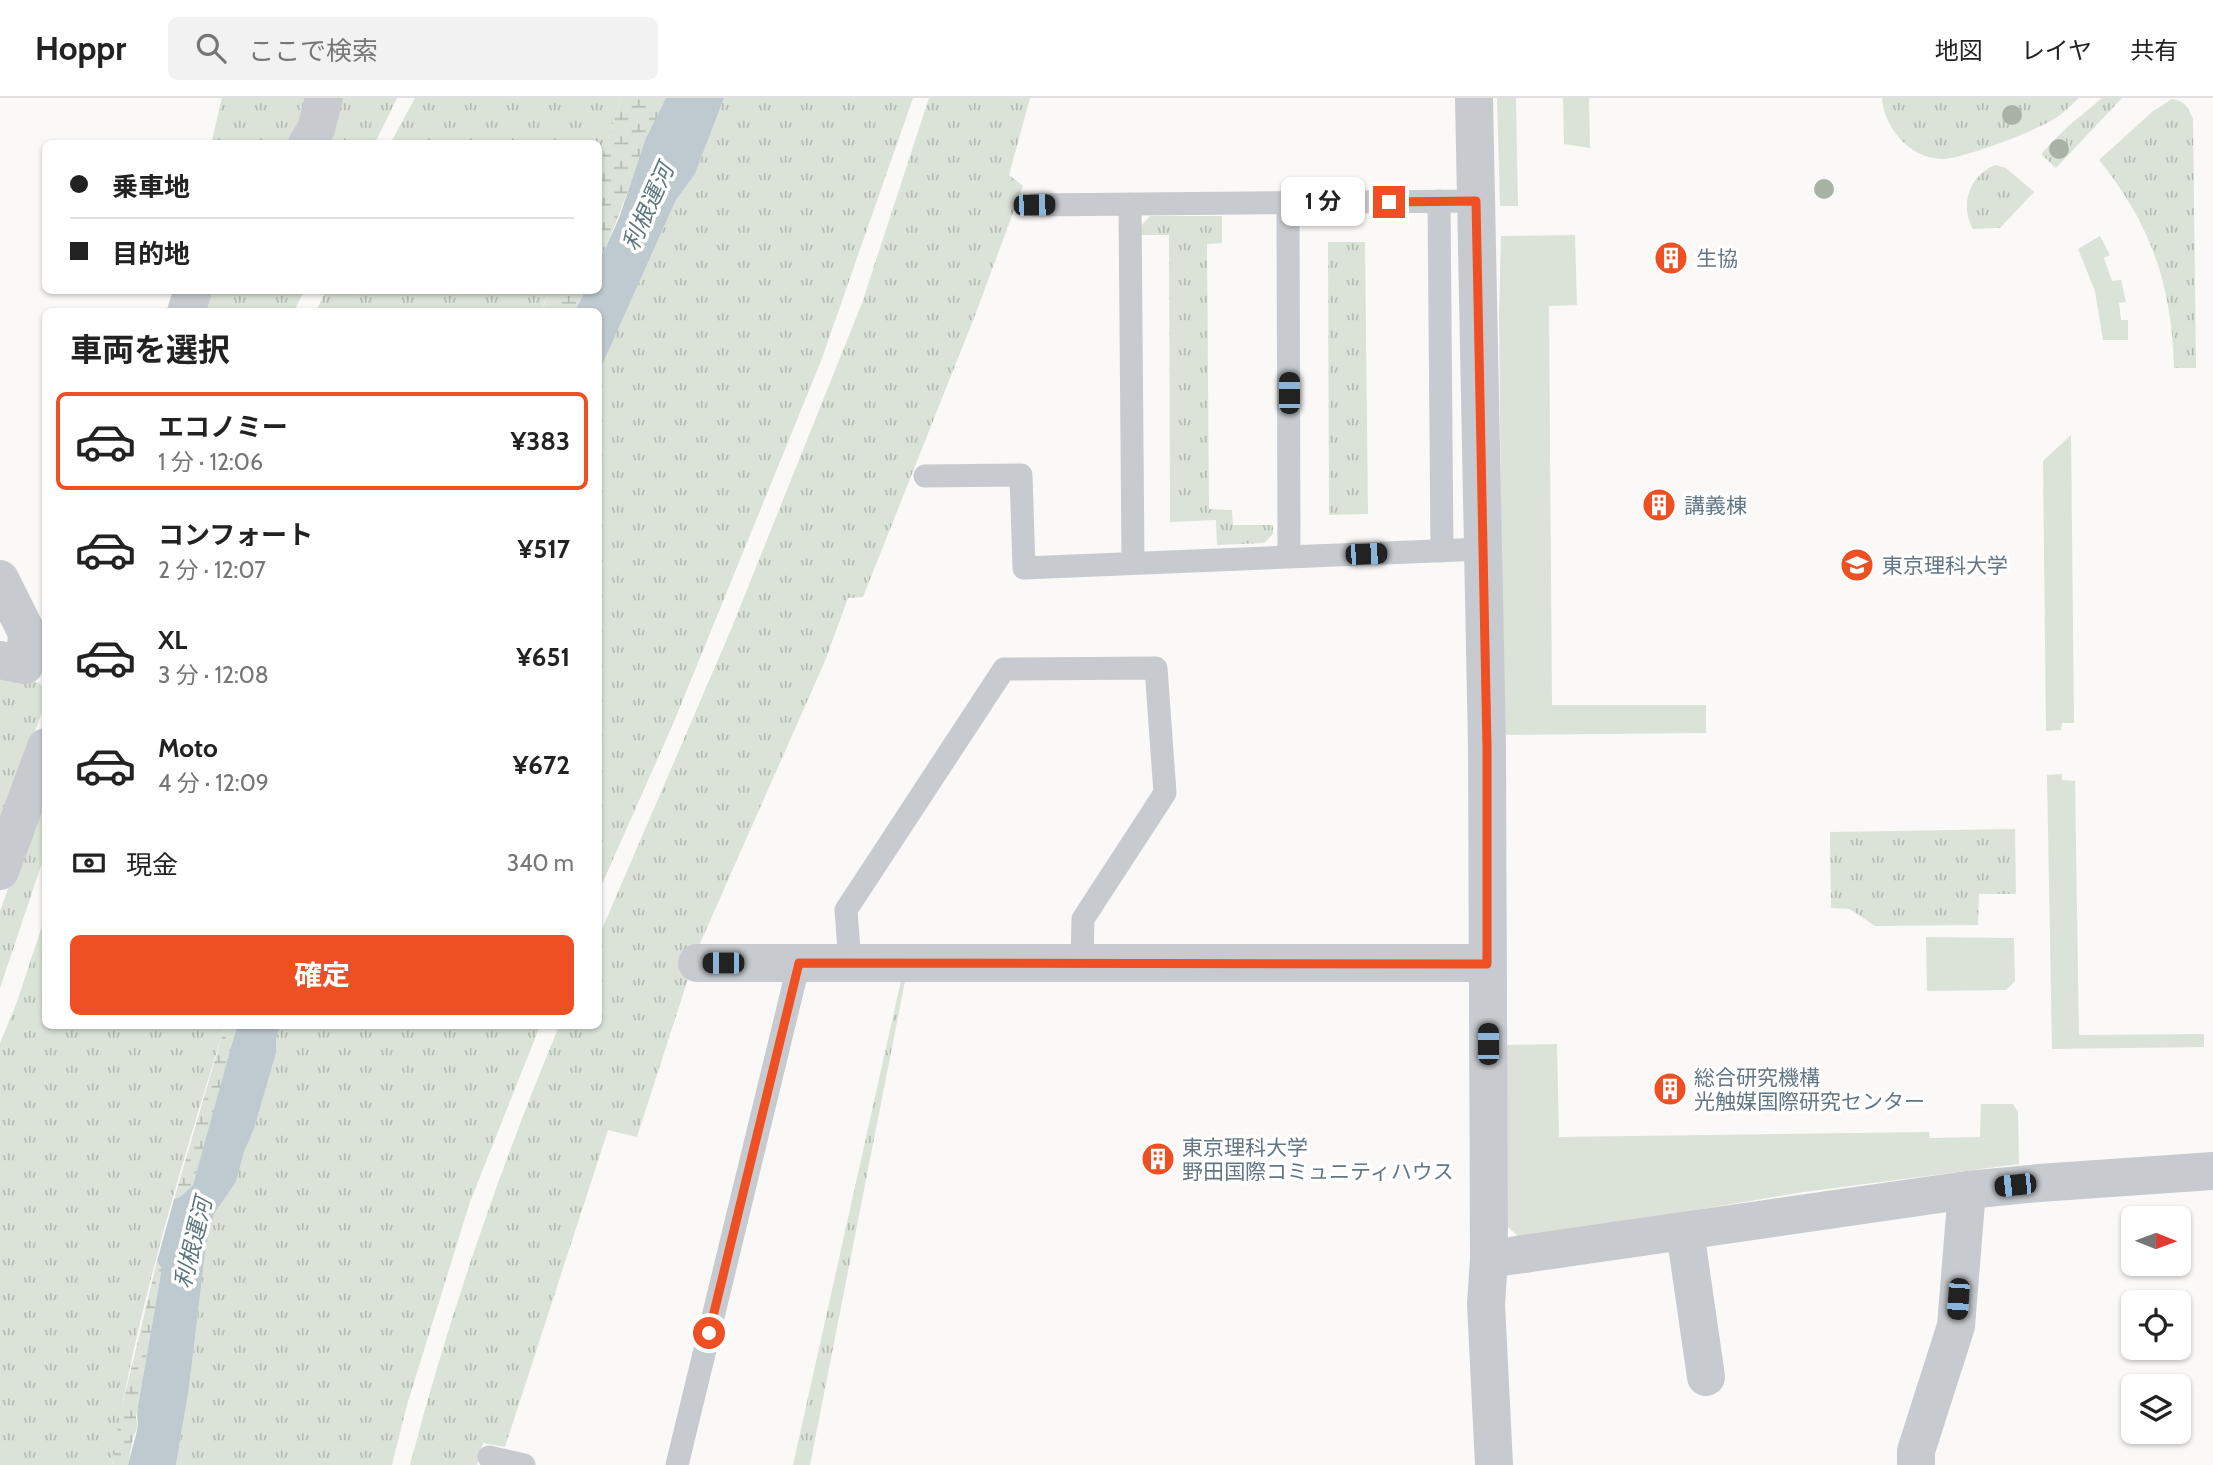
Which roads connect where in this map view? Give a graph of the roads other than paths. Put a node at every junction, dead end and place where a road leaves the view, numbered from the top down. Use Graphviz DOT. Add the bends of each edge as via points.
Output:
graph roads {
  1 [pos="324,98"];
  2 [pos="1474,98"];
  3 [pos="309,140"];
  4 [pos="1458,201"];
  5 [pos="1288,203"];
  6 [pos="1130,204"];
  7 [pos="1034,205"];
  8 [pos="925,476"];
  9 [pos="1483,550"];
  10 [pos="1442,551"];
  11 [pos="1289,557"];
  12 [pos="1133,563"];
  13 [pos="0,579"];
  14 [pos="24,665"];
  15 [pos="42,758"];
  16 [pos="0,871"];
  17 [pos="697,963"];
  18 [pos="799,963"];
  19 [pos="1082,963"];
  20 [pos="850,964"];
  21 [pos="1487,964"];
  22 [pos="2213,1171"];
  23 [pos="1967,1190"];
  24 [pos="1685,1231"];
  25 [pos="1489,1259"];
  26 [pos="1706,1377"];
  27 [pos="489,1457"];
  28 [pos="524,1465"];
  29 [pos="677,1465"];
  30 [pos="1494,1465"];
  31 [pos="1916,1465"];
  1 -- 3 [label="street"];
  2 -- 4 [label="street"];
  4 -- 5 [label="lane"];
  4 -- 9 [label="street"];
  4 -- 10 [label="lane"];
  5 -- 6 [label="lane"];
  5 -- 11 [label="lane"];
  6 -- 7 [label="lane"];
  6 -- 12 [label="lane"];
  8 -- 12 [label="lane" via="1021,475 1024,568"];
  9 -- 10 [label="lane"];
  9 -- 21 [label="street"];
  10 -- 11 [label="lane"];
  11 -- 12 [label="lane"];
  13 -- 14 [label="street" via="27,633"];
  15 -- 16 [label="street"];
  17 -- 18 [label="street"];
  18 -- 20 [label="street"];
  18 -- 29 [label="lane"];
  19 -- 20 [label="street"];
  19 -- 20 [label="lane" via="1083,919 1165,793 1156,668 1004,669 846,910"];
  19 -- 21 [label="street"];
  21 -- 25 [label="street"];
  22 -- 23 [label="street"];
  23 -- 24 [label="street"];
  23 -- 31 [label="street" via="1956,1326 1916,1451"];
  24 -- 25 [label="street"];
  24 -- 26 [label="street"];
  25 -- 30 [label="street" via="1486,1304"];
  27 -- 28 [label="lane"];
}
